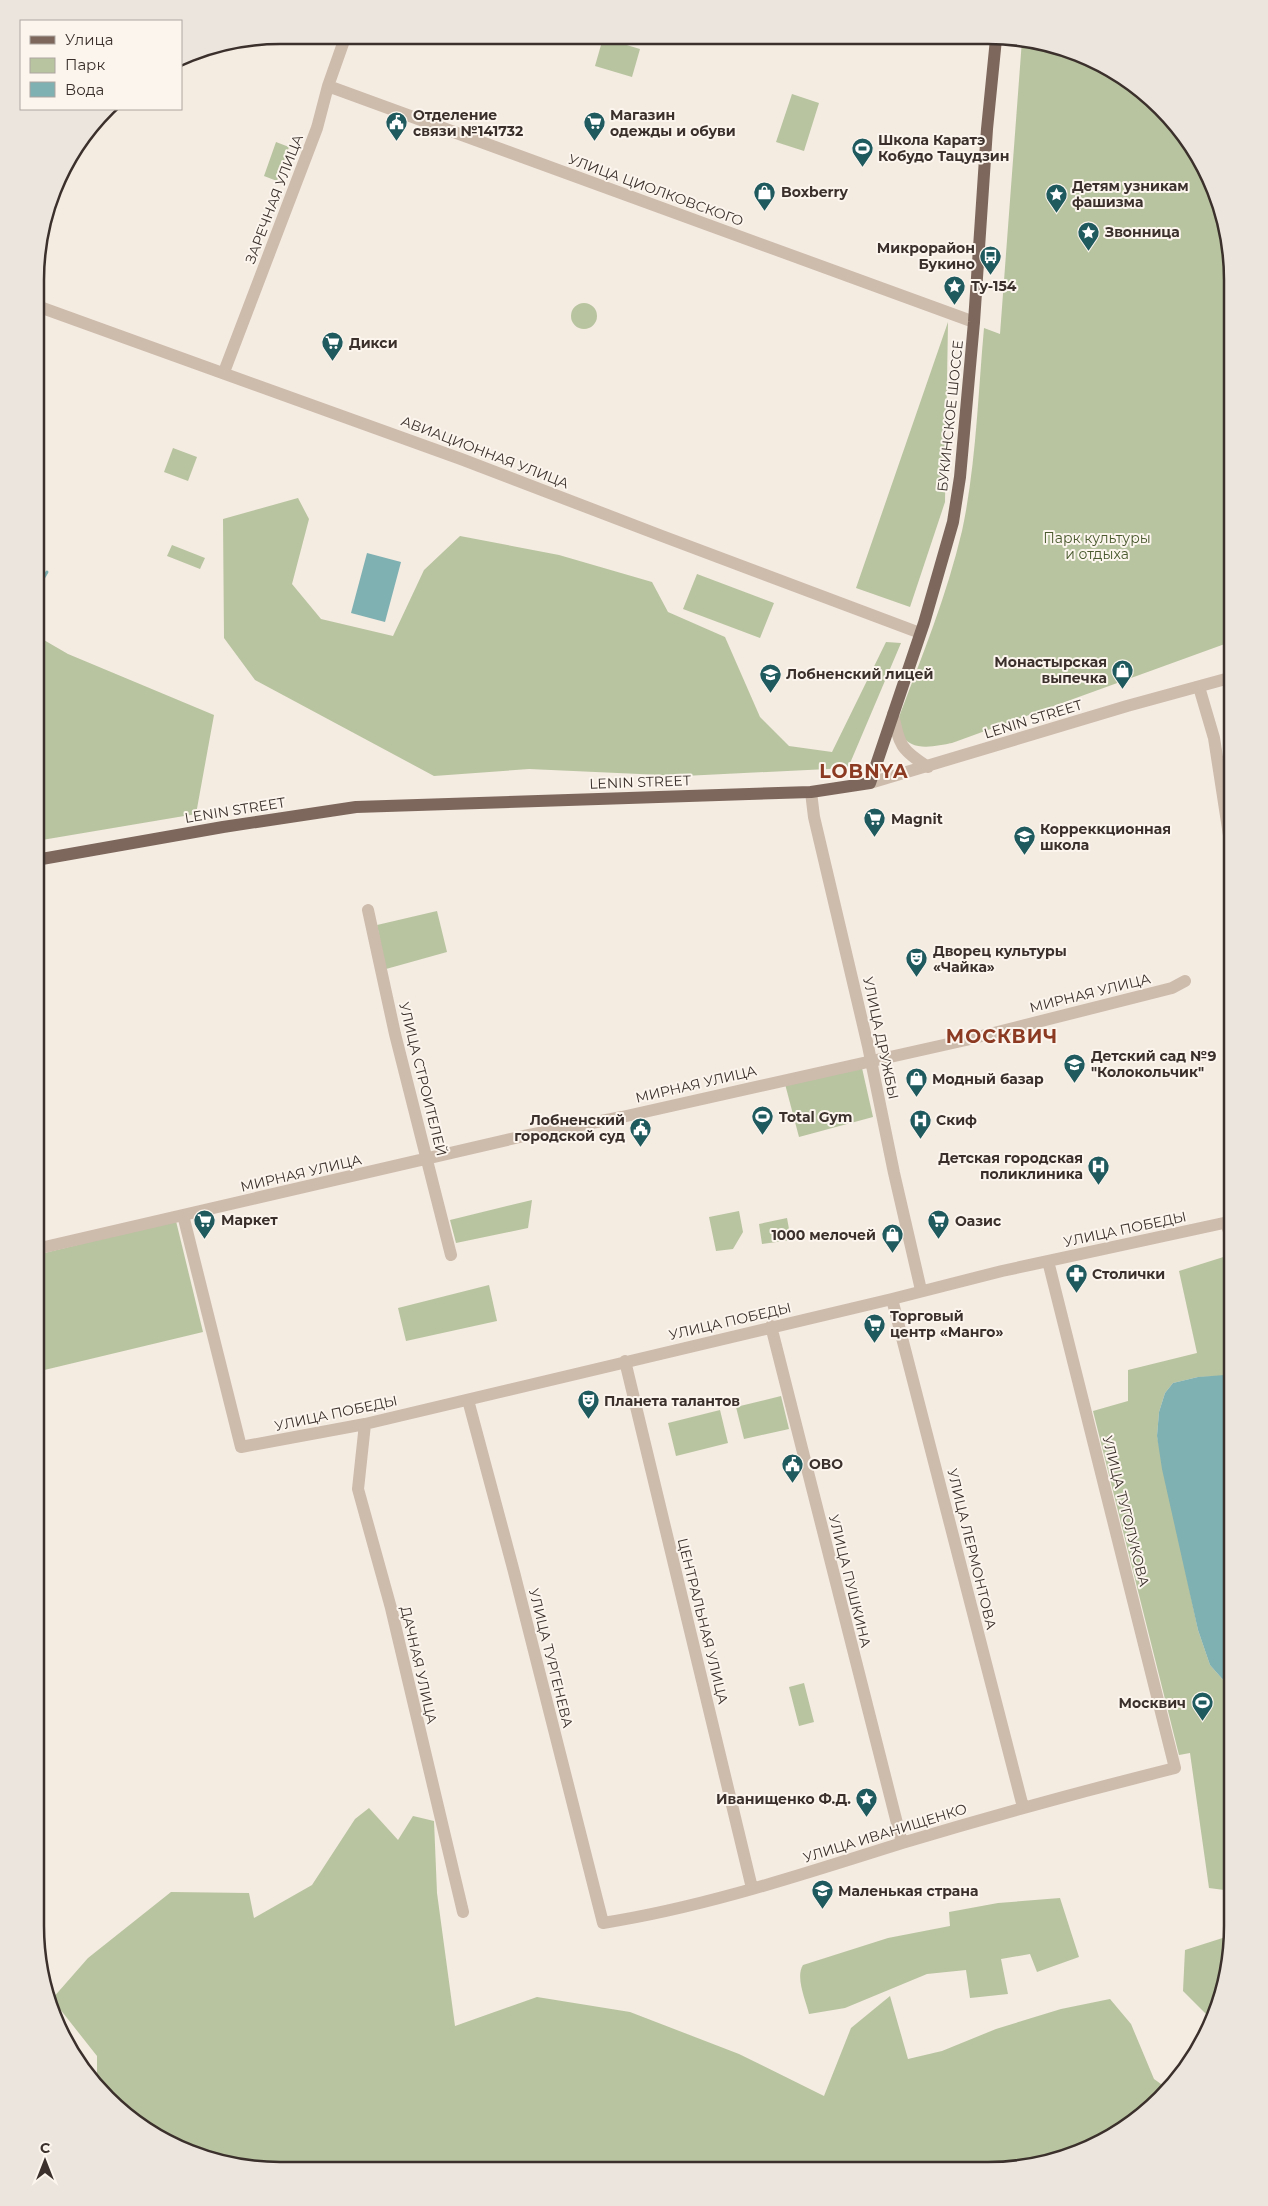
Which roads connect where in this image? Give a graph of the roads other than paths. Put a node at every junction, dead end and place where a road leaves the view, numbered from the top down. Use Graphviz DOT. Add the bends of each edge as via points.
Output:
graph roads {
  1 [pos="343,44"];
  2 [pos="996,44"];
  3 [pos="328,86"];
  4 [pos="44,308"];
  5 [pos="974,322"];
  6 [pos="224,372"];
  7 [pos="920,633"];
  8 [pos="1224,680"];
  9 [pos="1200,687"];
  10 [pos="894,714"];
  11 [pos="928,767"];
  12 [pos="870,783"];
  13 [pos="811,792"];
  14 [pos="1224,803"];
  15 [pos="44,859"];
  16 [pos="368,910"];
  17 [pos="1185,980"];
  18 [pos="871,1060"];
  19 [pos="427,1159"];
  20 [pos="183,1215"];
  21 [pos="1224,1223"];
  22 [pos="44,1247"];
  23 [pos="451,1255"];
  24 [pos="1048,1261"];
  25 [pos="921,1290"];
  26 [pos="892,1299"];
  27 [pos="771,1326"];
  28 [pos="625,1361"];
  29 [pos="468,1400"];
  30 [pos="365,1424"];
  31 [pos="1175,1768"];
  32 [pos="1023,1807"];
  33 [pos="902,1843"];
  34 [pos="752,1888"];
  35 [pos="463,1912"];
  36 [pos="603,1923"];
  1 -- 3 [label="street, ЗАРЕЧНАЯ УЛИЦА"];
  2 -- 5 [label="main road, БУКИНСКОЕ ШОССЕ"];
  3 -- 5 [label="street, УЛИЦА ЦИОЛКОВСКОГО"];
  3 -- 6 [label="street, ЗАРЕЧНАЯ УЛИЦА" via="317,128"];
  4 -- 6 [label="street, АВИАЦИОННАЯ УЛИЦА"];
  5 -- 7 [label="main road, БУКИНСКОЕ ШОССЕ" via="953,522"];
  6 -- 7 [label="street, АВИАЦИОННАЯ УЛИЦА"];
  7 -- 10 [label="main road, БУКИНСКОЕ ШОССЕ"];
  8 -- 9 [label="street, LENIN STREET"];
  9 -- 11 [label="street, LENIN STREET"];
  9 -- 14 [label="street" via="1214,738"];
  10 -- 11 [label="street" via="898,736 907,754"];
  10 -- 12 [label="main road, БУКИНСКОЕ ШОССЕ"];
  11 -- 12 [label="street, LENIN STREET"];
  12 -- 13 [label="main road, LENIN STREET"];
  13 -- 15 [label="main road, LENIN STREET" via="356,806"];
  13 -- 18 [label="street, УЛИЦА ДРУЖБЫ"];
  16 -- 19 [label="street, УЛИЦА СТРОИТЕЛЕЙ"];
  17 -- 18 [label="street, МИРНАЯ УЛИЦА" via="1172,988 966,1040"];
  18 -- 19 [label="street, МИРНАЯ УЛИЦА"];
  18 -- 25 [label="street, УЛИЦА ДРУЖБЫ"];
  19 -- 20 [label="street, МИРНАЯ УЛИЦА"];
  19 -- 23 [label="street, УЛИЦА СТРОИТЕЛЕЙ"];
  20 -- 22 [label="street, МИРНАЯ УЛИЦА"];
  20 -- 30 [label="street, УЛИЦА ПОБЕДЫ" via="241,1448"];
  21 -- 24 [label="street, УЛИЦА ПОБЕДЫ"];
  24 -- 25 [label="street, УЛИЦА ПОБЕДЫ"];
  24 -- 31 [label="street, УЛИЦА ТУГОЛУКОВА"];
  25 -- 26 [label="street, УЛИЦА ПОБЕДЫ"];
  26 -- 27 [label="street, УЛИЦА ПОБЕДЫ"];
  26 -- 32 [label="street, УЛИЦА ЛЕРМОНТОВА"];
  27 -- 28 [label="street, УЛИЦА ПОБЕДЫ"];
  27 -- 33 [label="street, УЛИЦА ПУШКИНА"];
  28 -- 29 [label="street, УЛИЦА ПОБЕДЫ"];
  28 -- 34 [label="street, ЦЕНТРАЛЬНАЯ УЛИЦА"];
  29 -- 30 [label="street, УЛИЦА ПОБЕДЫ"];
  29 -- 36 [label="street, УЛИЦА ТУРГЕНЕВА"];
  30 -- 35 [label="street, ДАЧНАЯ УЛИЦА" via="358,1489 391,1608"];
  31 -- 32 [label="street, УЛИЦА ИВАНИЩЕНКО"];
  32 -- 33 [label="street, УЛИЦА ИВАНИЩЕНКО"];
  33 -- 34 [label="street, УЛИЦА ИВАНИЩЕНКО"];
  34 -- 36 [label="street, УЛИЦА ИВАНИЩЕНКО" via="674,1910"];
}
